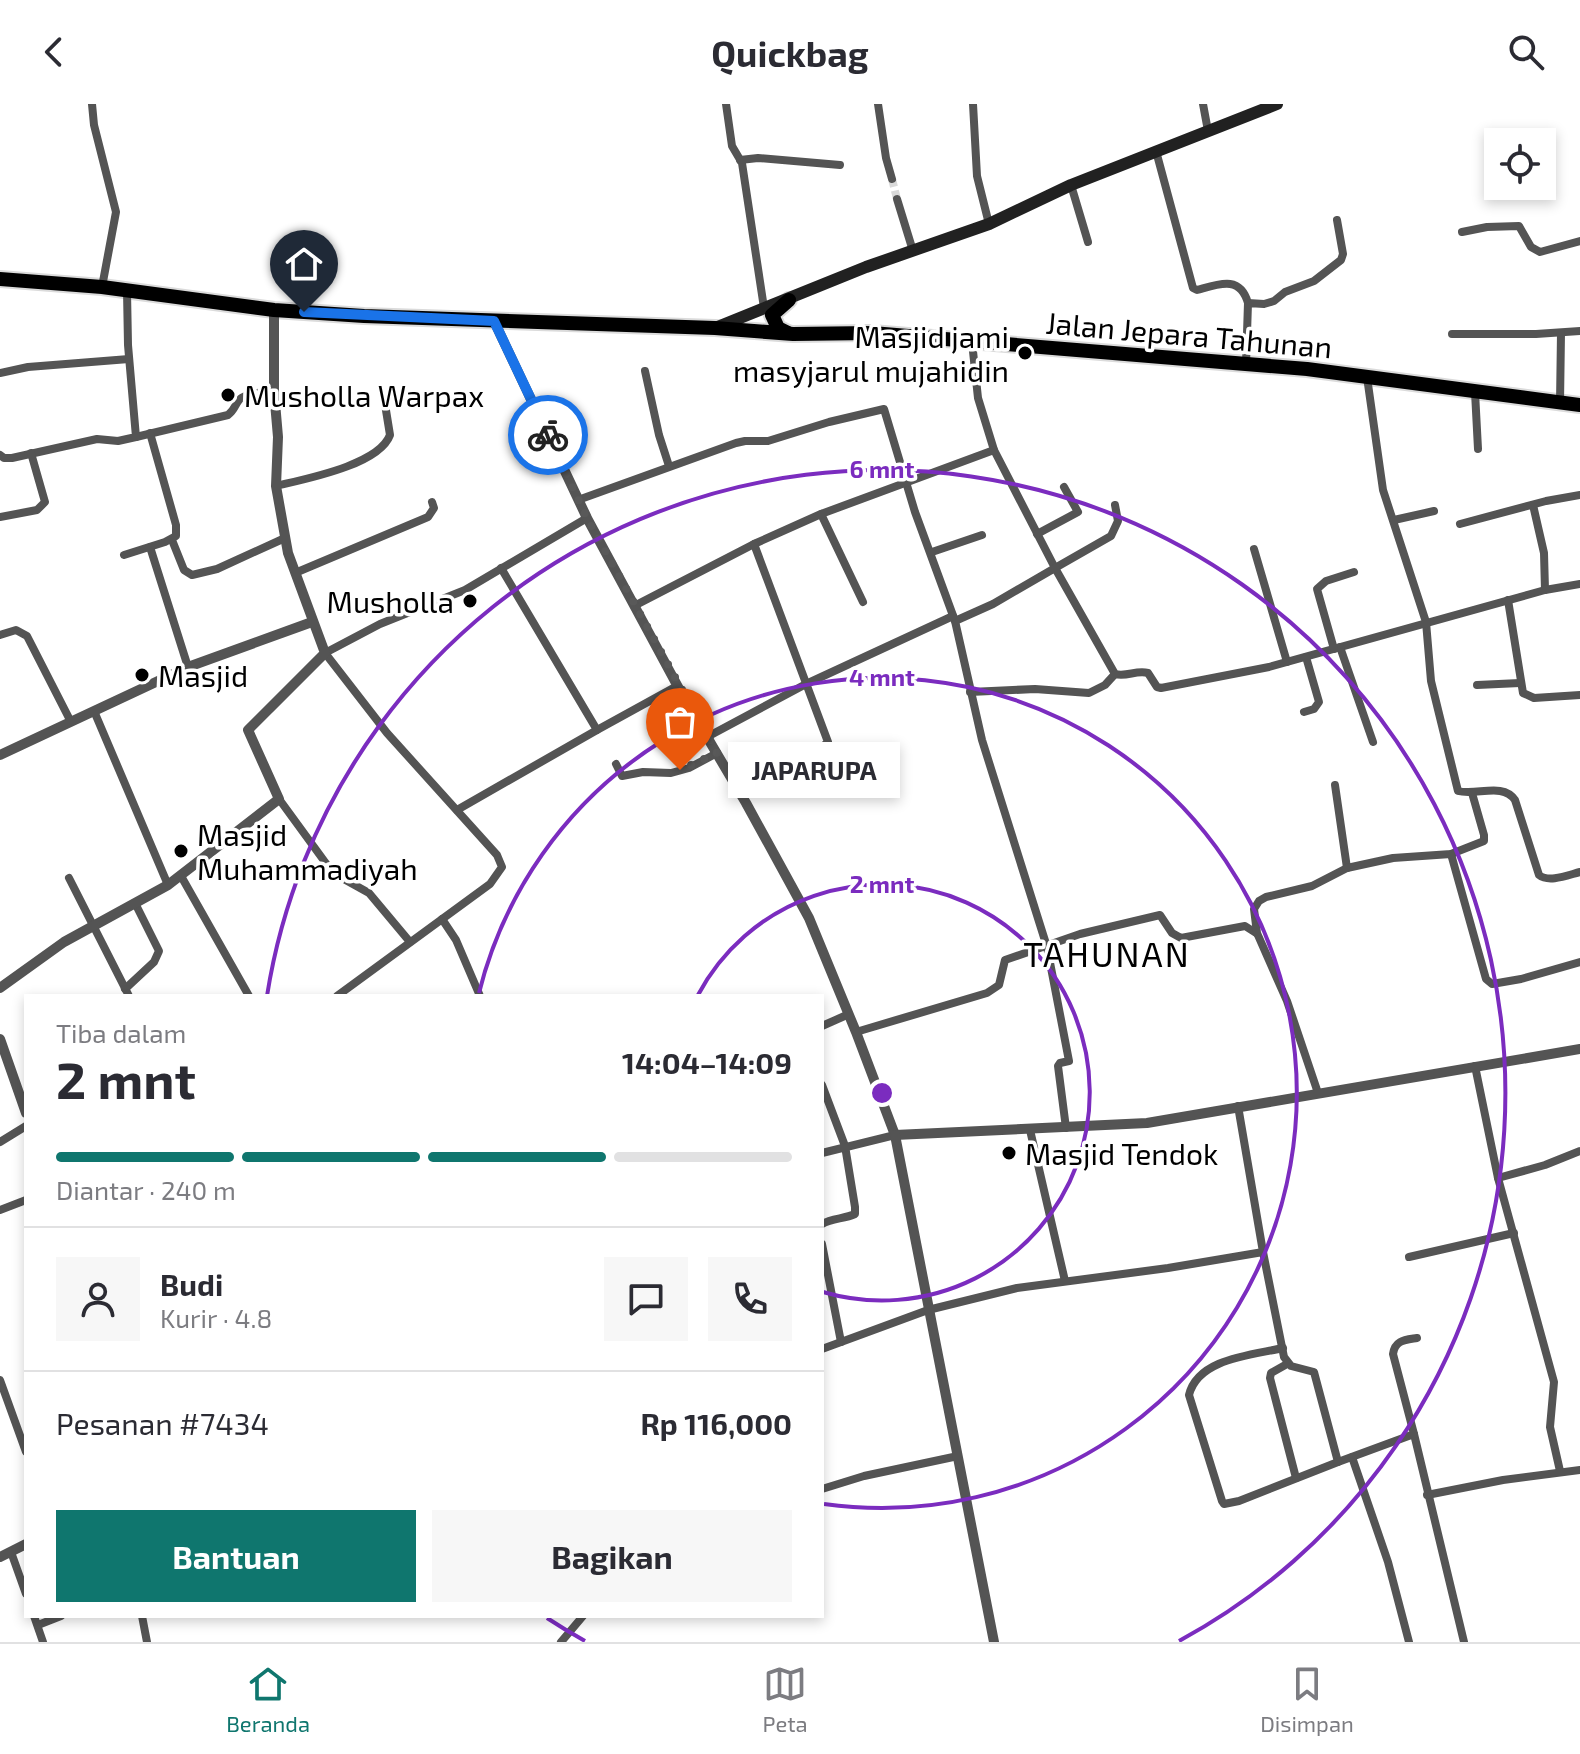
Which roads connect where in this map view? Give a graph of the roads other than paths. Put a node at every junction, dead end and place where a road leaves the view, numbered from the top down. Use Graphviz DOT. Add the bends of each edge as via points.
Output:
graph roads {
  1 [pos="92,104"];
  2 [pos="726,104"];
  3 [pos="878,104"];
  4 [pos="973,104"];
  5 [pos="1203,104"];
  6 [pos="1277,104"];
  7 [pos="1208,131"];
  8 [pos="1156,151"];
  9 [pos="740,160"];
  10 [pos="840,165"];
  11 [pos="892,179"];
  12 [pos="1071,185"];
  13 [pos="897,199"];
  14 [pos="1337,220"];
  15 [pos="989,224"];
  16 [pos="1462,232"];
  17 [pos="1580,241"];
  18 [pos="1088,242"];
  19 [pos="913,251"];
  20 [pos="0,279"];
  21 [pos="102,287"];
  22 [pos="127,291"];
  23 [pos="789,300"];
  24 [pos="1248,303"];
  25 [pos="764,308"];
  26 [pos="274,310"];
  27 [pos="494,321"];
  28 [pos="715,328"];
  29 [pos="1580,331"];
  30 [pos="1561,333"];
  31 [pos="793,334"];
  32 [pos="1452,334"];
  33 [pos="972,342"];
  34 [pos="129,359"];
  35 [pos="1246,364"];
  36 [pos="645,371"];
  37 [pos="0,373"];
  38 [pos="1367,377"];
  39 [pos="274,391"];
  40 [pos="1475,392"];
  41 [pos="384,398"];
  42 [pos="1560,403"];
  43 [pos="1580,405"];
  44 [pos="150,433"];
  45 [pos="136,437"];
  46 [pos="1478,449"];
  47 [pos="994,450"];
  48 [pos="31,453"];
  49 [pos="0,455"];
  50 [pos="669,466"];
  51 [pos="906,483"];
  52 [pos="276,486"];
  53 [pos="1064,487"];
  54 [pos="1580,495"];
  55 [pos="578,500"];
  56 [pos="432,502"];
  57 [pos="1115,505"];
  58 [pos="1533,505"];
  59 [pos="1434,511"];
  60 [pos="821,514"];
  61 [pos="0,517"];
  62 [pos="587,518"];
  63 [pos="1394,520"];
  64 [pos="1460,524"];
  65 [pos="1037,534"];
  66 [pos="982,535"];
  67 [pos="285,538"];
  68 [pos="172,540"];
  69 [pos="754,544"];
  70 [pos="150,547"];
  71 [pos="1254,549"];
  72 [pos="932,552"];
  73 [pos="124,555"];
  74 [pos="501,568"];
  75 [pos="1055,568"];
  76 [pos="1354,572"];
  77 [pos="295,573"];
  78 [pos="1580,584"];
  79 [pos="1545,590"];
  80 [pos="1508,600"];
  81 [pos="863,602"];
  82 [pos="634,606"];
  83 [pos="954,619"];
  84 [pos="312,622"];
  85 [pos="1426,622"];
  86 [pos="0,635"];
  87 [pos="1337,648"];
  88 [pos="325,653"];
  89 [pos="1306,657"];
  90 [pos="1287,662"];
  91 [pos="188,667"];
  92 [pos="1115,674"];
  93 [pos="1520,683"];
  94 [pos="806,684"];
  95 [pos="1477,685"];
  96 [pos="677,686"];
  97 [pos="970,692"];
  98 [pos="1580,695"];
  99 [pos="94,711"];
  100 [pos="1304,712"];
  101 [pos="71,722"];
  102 [pos="597,730"];
  103 [pos="707,737"];
  104 [pos="1373,742"];
  105 [pos="717,753"];
  106 [pos="0,755"];
  107 [pos="616,764"];
  108 [pos="734,782"];
  109 [pos="1335,785"];
  110 [pos="1472,793"];
  111 [pos="279,799"];
  112 [pos="457,810"];
  113 [pos="1451,854"];
  114 [pos="1347,868"];
  115 [pos="1580,872"];
  116 [pos="181,876"];
  117 [pos="69,878"];
  118 [pos="168,885"];
  119 [pos="135,903"];
  120 [pos="442,919"];
  121 [pos="94,926"];
  122 [pos="1257,933"];
  123 [pos="410,942"];
  124 [pos="1047,947"];
  125 [pos="1580,962"];
  126 [pos="0,988"];
  127 [pos="127,992"];
  128 [pos="248,994"];
  129 [pos="340,994"];
  130 [pos="479,994"];
  131 [pos="849,1014"];
  132 [pos="824,1025"];
  133 [pos="856,1032"];
  134 [pos="0,1039"];
  135 [pos="1580,1049"];
  136 [pos="1475,1066"];
  137 [pos="824,1090"];
  138 [pos="1318,1093"];
  139 [pos="1238,1106"];
  140 [pos="24,1107"];
  141 [pos="24,1127"];
  142 [pos="1066,1128"];
  143 [pos="1030,1130"];
  144 [pos="895,1135"];
  145 [pos="0,1142"];
  146 [pos="845,1146"];
  147 [pos="1580,1151"];
  148 [pos="824,1152"];
  149 [pos="1498,1178"];
  150 [pos="24,1201"];
  151 [pos="0,1210"];
  152 [pos="824,1223"];
  153 [pos="1514,1233"];
  154 [pos="1263,1252"];
  155 [pos="824,1254"];
  156 [pos="1409,1257"];
  157 [pos="1065,1281"];
  158 [pos="928,1310"];
  159 [pos="1417,1338"];
  160 [pos="841,1342"];
  161 [pos="824,1348"];
  162 [pos="1283,1348"];
  163 [pos="1287,1364"];
  164 [pos="0,1380"];
  165 [pos="1414,1434"];
  166 [pos="24,1446"];
  167 [pos="958,1456"];
  168 [pos="1352,1457"];
  169 [pos="1338,1462"];
  170 [pos="1580,1470"];
  171 [pos="1560,1471"];
  172 [pos="1296,1478"];
  173 [pos="824,1488"];
  174 [pos="1427,1495"];
  175 [pos="24,1545"];
  176 [pos="11,1552"];
  177 [pos="0,1557"];
  178 [pos="24,1588"];
  179 [pos="142,1618"];
  180 [pos="581,1618"];
  181 [pos="36,1620"];
  182 [pos="43,1642"];
  183 [pos="147,1642"];
  184 [pos="561,1642"];
  185 [pos="994,1642"];
  186 [pos="1409,1642"];
  187 [pos="1464,1642"];
  1 -- 21 [label="street" via="116,212"];
  2 -- 9 [label="street" via="732,146"];
  3 -- 11 [label="street"];
  4 -- 15 [label="street" via="977,176"];
  5 -- 7 [label="street"];
  6 -- 7 [label="main road"];
  7 -- 8 [label="main road"];
  8 -- 12 [label="main road"];
  8 -- 24 [label="street" via="1193,288 1239,285"];
  9 -- 10 [label="street"];
  9 -- 25 [label="street"];
  12 -- 15 [label="main road"];
  12 -- 18 [label="street"];
  13 -- 19 [label="street"];
  14 -- 24 [label="street" via="1341,260 1274,301"];
  15 -- 19 [label="main road"];
  16 -- 17 [label="street" via="1519,226 1540,252"];
  19 -- 23 [label="main road"];
  20 -- 21 [label="highway, Jalan Jepara Tahunan"];
  21 -- 22 [label="highway, Jalan Jepara Tahunan"];
  22 -- 26 [label="highway, Jalan Jepara Tahunan"];
  22 -- 34 [label="street"];
  23 -- 25 [label="main road"];
  23 -- 31 [label="highway" via="775,310 772,321"];
  24 -- 35 [label="street"];
  25 -- 28 [label="main road"];
  26 -- 27 [label="highway, Jalan Jepara Tahunan"];
  26 -- 39 [label="street"];
  27 -- 28 [label="highway, Jalan Jepara Tahunan"];
  27 -- 55 [label="street"];
  28 -- 31 [label="highway, Jalan Jepara Tahunan"];
  29 -- 30 [label="street"];
  30 -- 32 [label="street"];
  30 -- 42 [label="street"];
  31 -- 33 [label="highway, Jalan Jepara Tahunan" via="863,333"];
  33 -- 35 [label="highway, Jalan Jepara Tahunan"];
  33 -- 47 [label="street" via="978,398"];
  34 -- 37 [label="street"];
  34 -- 45 [label="street"];
  35 -- 38 [label="highway, Jalan Jepara Tahunan"];
  36 -- 50 [label="street"];
  38 -- 40 [label="highway, Jalan Jepara Tahunan"];
  38 -- 63 [label="street" via="1383,490"];
  39 -- 44 [label="street" via="243,397 228,415"];
  39 -- 52 [label="street"];
  40 -- 42 [label="highway, Jalan Jepara Tahunan"];
  40 -- 46 [label="street"];
  41 -- 52 [label="street" via="390,435 381,449 359,461"];
  42 -- 43 [label="highway, Jalan Jepara Tahunan"];
  44 -- 45 [label="street"];
  44 -- 68 [label="street" via="177,531"];
  45 -- 48 [label="street"];
  47 -- 51 [label="street"];
  47 -- 65 [label="street"];
  48 -- 49 [label="street"];
  48 -- 61 [label="street" via="45,502 37,510"];
  50 -- 51 [label="street" via="745,441 768,441 884,409"];
  50 -- 55 [label="street"];
  51 -- 60 [label="street"];
  51 -- 72 [label="street"];
  52 -- 67 [label="street"];
  53 -- 65 [label="street" via="1078,512"];
  54 -- 58 [label="street"];
  55 -- 62 [label="street"];
  56 -- 77 [label="street" via="428,517"];
  57 -- 75 [label="street" via="1118,521 1111,536"];
  58 -- 64 [label="street"];
  58 -- 79 [label="street" via="1544,553"];
  59 -- 63 [label="street"];
  60 -- 69 [label="street"];
  60 -- 81 [label="street"];
  62 -- 74 [label="street"];
  62 -- 82 [label="street"];
  63 -- 85 [label="street"];
  65 -- 75 [label="street"];
  66 -- 72 [label="street"];
  67 -- 68 [label="street" via="192,575 184,570"];
  67 -- 77 [label="street"];
  68 -- 70 [label="street"];
  69 -- 82 [label="street"];
  69 -- 94 [label="street"];
  70 -- 73 [label="street"];
  70 -- 91 [label="street"];
  71 -- 90 [label="street"];
  72 -- 83 [label="street"];
  74 -- 88 [label="street" via="465,590"];
  74 -- 102 [label="street"];
  75 -- 83 [label="street" via="993,604"];
  75 -- 92 [label="street"];
  76 -- 87 [label="street" via="1317,589"];
  77 -- 84 [label="street"];
  78 -- 79 [label="street"];
  79 -- 80 [label="street"];
  80 -- 85 [label="street"];
  80 -- 93 [label="street"];
  82 -- 96 [label="street"];
  83 -- 94 [label="street"];
  83 -- 97 [label="street"];
  84 -- 88 [label="street"];
  84 -- 91 [label="street"];
  85 -- 87 [label="street"];
  85 -- 110 [label="street" via="1431,681 1458,791"];
  86 -- 101 [label="street" via="16,630 27,636"];
  87 -- 89 [label="street"];
  87 -- 104 [label="street"];
  88 -- 111 [label="street" via="248,730"];
  88 -- 112 [label="street" via="387,733"];
  89 -- 90 [label="street"];
  89 -- 100 [label="street" via="1319,702"];
  90 -- 92 [label="street" via="1161,688 1148,673"];
  91 -- 99 [label="street"];
  92 -- 97 [label="street" via="1089,693"];
  93 -- 95 [label="street"];
  93 -- 98 [label="street" via="1528,697"];
  94 -- 103 [label="street"];
  94 -- 108 [label="street" via="828,742"];
  96 -- 102 [label="street"];
  96 -- 103 [label="street"];
  97 -- 124 [label="street"];
  99 -- 101 [label="street"];
  99 -- 118 [label="street"];
  101 -- 106 [label="street"];
  102 -- 112 [label="street"];
  103 -- 105 [label="street"];
  105 -- 107 [label="street" via="671,773 622,776"];
  105 -- 108 [label="street"];
  108 -- 131 [label="street" via="809,918"];
  109 -- 114 [label="street"];
  110 -- 113 [label="street" via="1484,841"];
  110 -- 115 [label="street" via="1500,790 1513,795 1534,864 1544,879"];
  111 -- 116 [label="street"];
  111 -- 123 [label="street" via="333,873 369,893"];
  112 -- 120 [label="street" via="502,867 490,884"];
  113 -- 114 [label="street"];
  113 -- 125 [label="street" via="1486,979 1507,983"];
  114 -- 122 [label="street" via="1312,886 1259,901 1254,909"];
  116 -- 118 [label="street"];
  116 -- 128 [label="street"];
  117 -- 121 [label="street"];
  118 -- 119 [label="street"];
  119 -- 121 [label="street"];
  119 -- 127 [label="street" via="159,951"];
  120 -- 123 [label="street"];
  120 -- 130 [label="street"];
  121 -- 126 [label="street"];
  121 -- 127 [label="street"];
  122 -- 124 [label="street" via="1245,926 1181,938 1160,915"];
  122 -- 138 [label="street"];
  123 -- 129 [label="street"];
  124 -- 133 [label="street" via="1005,960 995,990"];
  124 -- 142 [label="street" via="1068,1049 1069,1061 1058,1066"];
  131 -- 132 [label="street"];
  131 -- 133 [label="street"];
  133 -- 144 [label="street"];
  134 -- 140 [label="street"];
  135 -- 136 [label="street"];
  136 -- 138 [label="street"];
  136 -- 149 [label="street"];
  137 -- 146 [label="street"];
  138 -- 139 [label="street"];
  139 -- 142 [label="street" via="1147,1123"];
  139 -- 154 [label="street"];
  141 -- 145 [label="street"];
  142 -- 143 [label="street"];
  143 -- 144 [label="street"];
  143 -- 157 [label="street"];
  144 -- 146 [label="street"];
  144 -- 158 [label="street"];
  146 -- 148 [label="street"];
  146 -- 152 [label="street" via="855,1214"];
  147 -- 149 [label="street"];
  149 -- 153 [label="street"];
  150 -- 151 [label="street"];
  153 -- 156 [label="street"];
  153 -- 171 [label="street" via="1554,1382 1550,1427"];
  154 -- 157 [label="street"];
  154 -- 162 [label="street"];
  155 -- 160 [label="street"];
  157 -- 158 [label="street"];
  158 -- 160 [label="street"];
  158 -- 167 [label="street"];
  159 -- 165 [label="street" via="1400,1341 1393,1354"];
  160 -- 161 [label="street"];
  162 -- 163 [label="street"];
  162 -- 172 [label="street" via="1203,1371 1189,1395 1224,1504"];
  163 -- 169 [label="street" via="1314,1372"];
  163 -- 172 [label="street" via="1270,1378"];
  164 -- 166 [label="street"];
  165 -- 168 [label="street"];
  165 -- 174 [label="street"];
  167 -- 173 [label="street"];
  167 -- 185 [label="street"];
  168 -- 169 [label="street"];
  168 -- 186 [label="street"];
  169 -- 172 [label="street"];
  170 -- 171 [label="street"];
  171 -- 174 [label="street"];
  174 -- 187 [label="street"];
  175 -- 176 [label="street"];
  176 -- 177 [label="street"];
  176 -- 178 [label="street"];
  179 -- 183 [label="street"];
  180 -- 184 [label="street"];
  181 -- 182 [label="street"];
}
